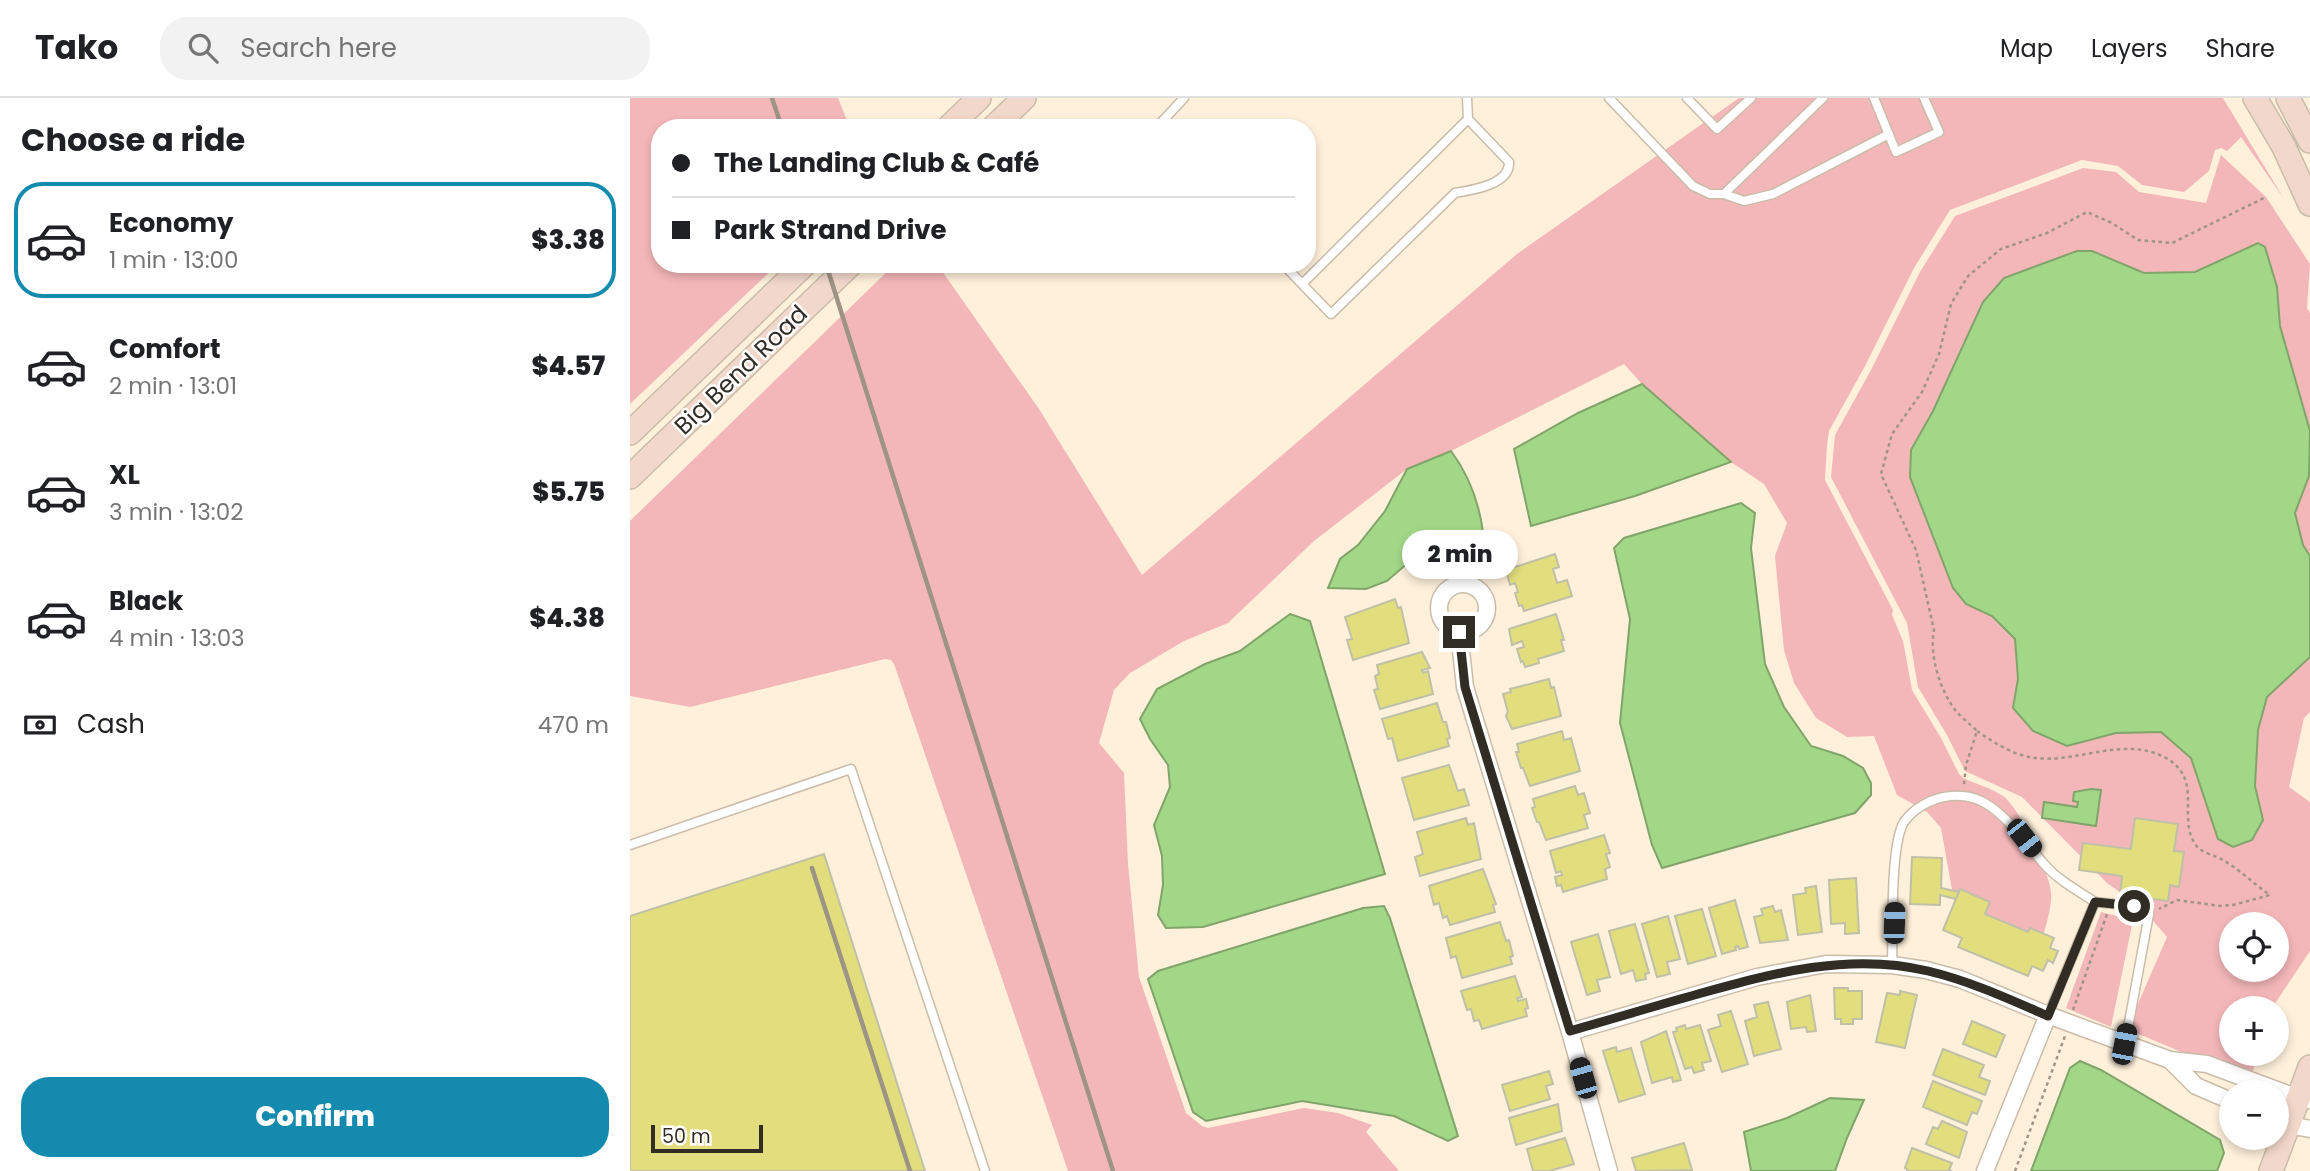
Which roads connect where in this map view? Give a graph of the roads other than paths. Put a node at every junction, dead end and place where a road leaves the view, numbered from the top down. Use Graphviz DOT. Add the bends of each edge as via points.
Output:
graph roads {
  1 [pos="979,98"];
  2 [pos="1024,98"];
  3 [pos="1184,98"];
  4 [pos="1467,98"];
  5 [pos="1609,98"];
  6 [pos="1688,98"];
  7 [pos="1751,98"];
  8 [pos="1823,98"];
  9 [pos="1874,98"];
  10 [pos="1924,98"];
  11 [pos="2255,98"];
  12 [pos="2288,98"];
  13 [pos="957,119"];
  14 [pos="1002,119"];
  15 [pos="1164,119"];
  16 [pos="1468,119"];
  17 [pos="1889,134"];
  18 [pos="2310,141"];
  19 [pos="1724,194"];
  20 [pos="2310,204"];
  21 [pos="1316,270"];
  22 [pos="796,273"];
  23 [pos="842,273"];
  24 [pos="1292,273"];
  25 [pos="1313,273"];
  26 [pos="1302,284"];
  27 [pos="630,433"];
  28 [pos="630,477"];
  29 [pos="1459,632"];
  30 [pos="630,845"];
  31 [pos="2095,902"];
  32 [pos="1892,965"];
  33 [pos="2048,1016"];
  34 [pos="1570,1031"];
  35 [pos="2124,1044"];
  36 [pos="2170,1060"];
  37 [pos="2310,1067"];
  38 [pos="2219,1096"];
  39 [pos="2304,1099"];
  40 [pos="2291,1125"];
  41 [pos="985,1171"];
  42 [pos="1609,1171"];
  43 [pos="1985,1171"];
  44 [pos="2271,1171"];
  1 -- 13 [label="main road"];
  2 -- 14 [label="main road"];
  3 -- 15 [label="lane"];
  4 -- 16 [label="lane"];
  5 -- 19 [label="lane" via="1693,186"];
  6 -- 7 [label="lane" via="1717,129"];
  8 -- 19 [label="lane"];
  9 -- 17 [label="lane"];
  10 -- 17 [label="lane" via="1938,132 1896,152"];
  11 -- 20 [label="main road" via="2284,146"];
  12 -- 18 [label="main road"];
  16 -- 21 [label="lane"];
  16 -- 26 [label="lane" via="1509,162 1505,174 1475,190 1455,193 1331,314"];
  17 -- 19 [label="lane" via="1773,194 1744,201"];
  22 -- 27 [label="main road, Big Bend Road"];
  23 -- 28 [label="main road, Big Bend Road"];
  24 -- 26 [label="lane"];
  25 -- 26 [label="lane"];
  29 -- 34 [label="street" via="1465,687"];
  30 -- 41 [label="lane" via="851,769"];
  31 -- 32 [label="lane" via="2045,866 2024,838 1985,803 1962,794 1939,798 1919,807 1904,822 1897,842"];
  31 -- 33 [label="lane"];
  31 -- 35 [label="lane" via="2134,906 2149,915"];
  32 -- 33 [label="street" via="1960,979"];
  32 -- 34 [label="street" via="1826,964 1756,977"];
  33 -- 35 [label="street"];
  33 -- 43 [label="street"];
  34 -- 42 [label="street"];
  35 -- 36 [label="street"];
  36 -- 38 [label="street" via="2196,1086"];
  36 -- 39 [label="street" via="2207,1064"];
  37 -- 39 [label="main road"];
  39 -- 40 [label="main road"];
  40 -- 44 [label="main road"];
}
